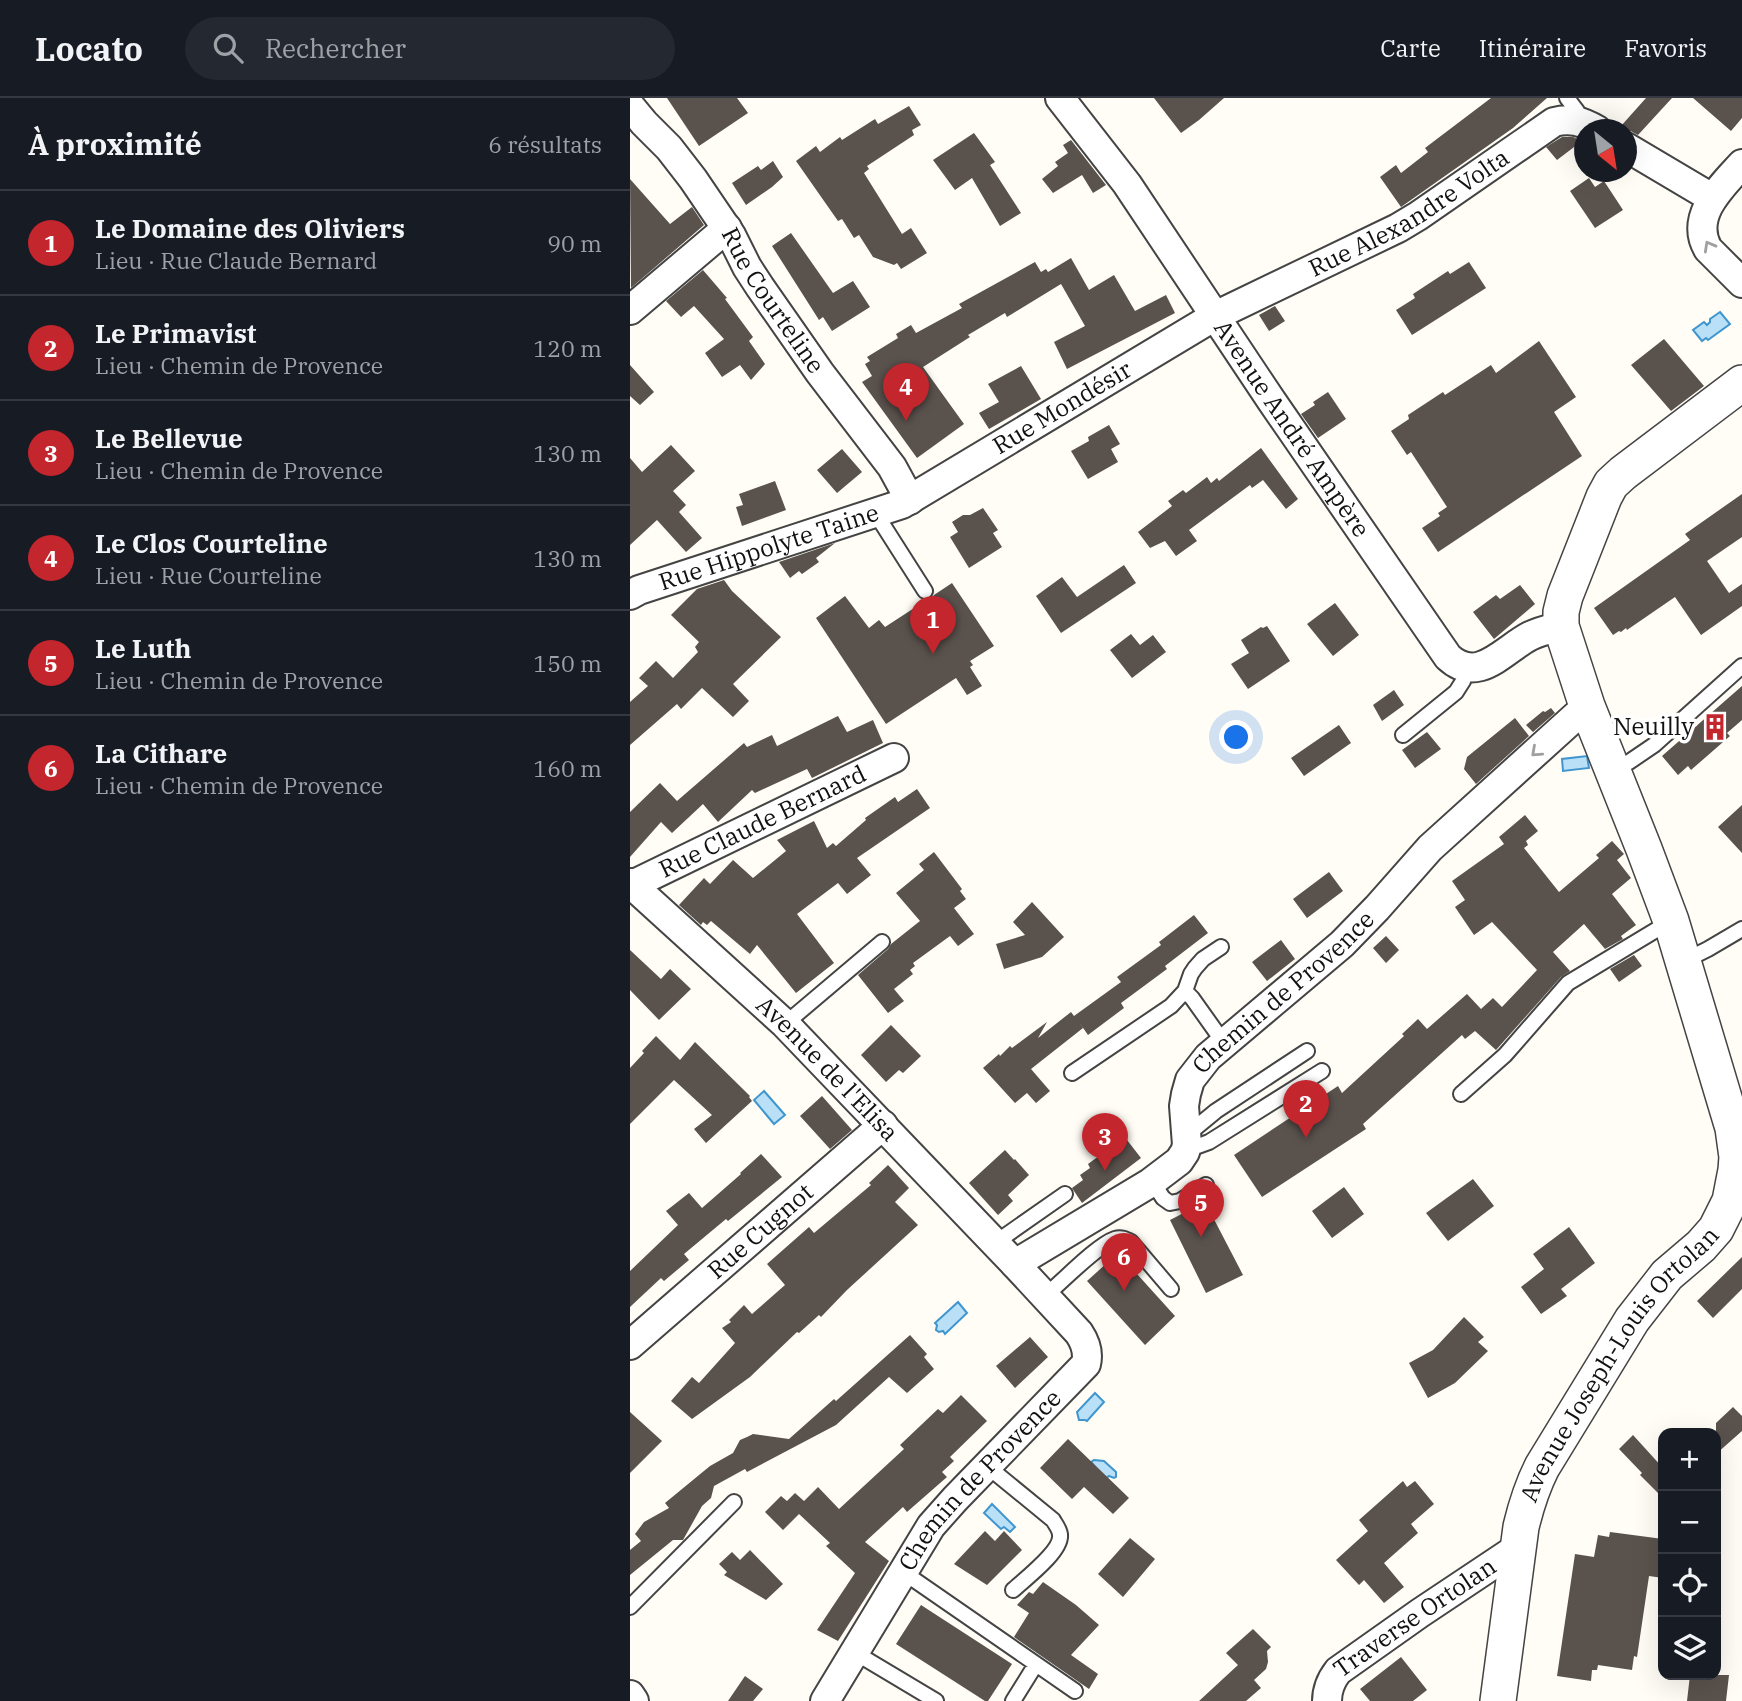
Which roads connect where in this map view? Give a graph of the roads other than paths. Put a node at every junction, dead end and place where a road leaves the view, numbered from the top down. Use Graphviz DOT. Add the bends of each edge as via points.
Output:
graph roads {
  1 [pos="1060,98"];
  2 [pos="630,106"];
  3 [pos="1580,116"];
  4 [pos="1637,154"];
  5 [pos="1742,163"];
  6 [pos="1712,198"];
  7 [pos="727,228"];
  8 [pos="1742,283"];
  9 [pos="630,310"];
  10 [pos="1215,316"];
  11 [pos="1742,383"];
  12 [pos="910,500"];
  13 [pos="876,514"];
  14 [pos="925,591"];
  15 [pos="630,595"];
  16 [pos="1561,626"];
  17 [pos="1742,666"];
  18 [pos="1467,667"];
  19 [pos="1587,706"];
  20 [pos="1403,735"];
  21 [pos="894,758"];
  22 [pos="1613,770"];
  23 [pos="631,884"];
  24 [pos="1671,921"];
  25 [pos="1742,929"];
  26 [pos="882,942"];
  27 [pos="1221,947"];
  28 [pos="1683,961"];
  29 [pos="1185,991"];
  30 [pos="785,1024"];
  31 [pos="1224,1043"];
  32 [pos="1307,1051"];
  33 [pos="1322,1071"];
  34 [pos="1072,1073"];
  35 [pos="1461,1094"];
  36 [pos="883,1125"];
  37 [pos="1187,1139"];
  38 [pos="1739,1150"];
  39 [pos="1152,1181"];
  40 [pos="1206,1185"];
  41 [pos="1738,1188"];
  42 [pos="1065,1194"];
  43 [pos="995,1242"];
  44 [pos="1015,1264"];
  45 [pos="1171,1289"];
  46 [pos="1045,1296"];
  47 [pos="633,1338"];
  48 [pos="987,1466"];
  49 [pos="734,1502"];
  50 [pos="1519,1546"];
  51 [pos="903,1572"];
  52 [pos="1013,1590"];
  53 [pos="630,1607"];
  54 [pos="854,1653"];
  55 [pos="1036,1664"];
  56 [pos="1075,1691"];
  57 [pos="630,1695"];
  58 [pos="634,1701"];
  59 [pos="825,1701"];
  60 [pos="936,1701"];
  61 [pos="1013,1701"];
  62 [pos="1327,1701"];
  63 [pos="1498,1701"];
  1 -- 10 [label="street, Avenue André Ampère" via="1127,184"];
  2 -- 7 [label="street, Rue Courteline" via="677,158"];
  3 -- 10 [label="street, Rue Alexandre Volta" via="1548,125 1398,228"];
  4 -- 6 [label="street"];
  5 -- 6 [label="street"];
  8 -- 6 [label="street, one-way" via="1705,243 1703,223"];
  7 -- 9 [label="street"];
  7 -- 12 [label="street, Rue Courteline" via="760,287 892,467"];
  10 -- 12 [label="street, Rue Mondésir"];
  10 -- 18 [label="street, Avenue André Ampère" via="1442,650 1453,662"];
  11 -- 16 [label="street, Avenue Joseph-Louis Ortolan" via="1611,484 1565,596"];
  12 -- 13 [label="street, Rue Hippolyte Taine"];
  13 -- 14 [label="lane"];
  13 -- 15 [label="street, Rue Hippolyte Taine"];
  16 -- 18 [label="street" via="1528,637 1486,665"];
  16 -- 19 [label="street, Avenue Joseph-Louis Ortolan"];
  17 -- 22 [label="lane" via="1654,745"];
  18 -- 20 [label="lane" via="1456,692"];
  19 -- 22 [label="street, Avenue Joseph-Louis Ortolan"];
  19 -- 31 [label="street, Chemin de Provence, one-way" via="1430,848 1334,951"];
  21 -- 23 [label="street, Rue Claude Bernard"];
  22 -- 24 [label="street, Avenue Joseph-Louis Ortolan"];
  23 -- 30 [label="street, Avenue de l'Elisa"];
  24 -- 28 [label="street, Avenue Joseph-Louis Ortolan"];
  24 -- 35 [label="lane" via="1568,983 1505,1055"];
  25 -- 28 [label="lane"];
  26 -- 30 [label="lane"];
  27 -- 29 [label="lane" via="1195,968"];
  28 -- 38 [label="street, Avenue Joseph-Louis Ortolan"];
  29 -- 31 [label="lane"];
  29 -- 34 [label="lane" via="1171,1006"];
  30 -- 36 [label="street, Avenue de l'Elisa"];
  31 -- 37 [label="street, Chemin de Provence" via="1190,1080 1184,1106"];
  32 -- 37 [label="lane" via="1216,1111"];
  33 -- 37 [label="lane" via="1209,1142 1198,1146"];
  36 -- 43 [label="street, Avenue de l'Elisa"];
  36 -- 47 [label="street, Rue Cugnot"];
  37 -- 39 [label="street" via="1179,1161"];
  38 -- 41 [label="street, Avenue Joseph-Louis Ortolan"];
  39 -- 40 [label="lane" via="1170,1203"];
  39 -- 44 [label="street"];
  41 -- 50 [label="street, Avenue Joseph-Louis Ortolan" via="1716,1229 1667,1275 1632,1320 1542,1467 1528,1499"];
  42 -- 43 [label="lane"];
  43 -- 44 [label="street, Avenue de l'Elisa"];
  44 -- 46 [label="street, Chemin de Provence"];
  45 -- 46 [label="lane" via="1131,1242 1119,1238"];
  46 -- 48 [label="street, Chemin de Provence" via="1083,1339 1086,1364"];
  48 -- 51 [label="street, Chemin de Provence" via="935,1521"];
  48 -- 52 [label="lane" via="1053,1520 1060,1532 1056,1548"];
  49 -- 53 [label="lane"];
  50 -- 62 [label="street, Traverse Ortolan" via="1338,1671"];
  50 -- 63 [label="street, Avenue Joseph-Louis Ortolan"];
  51 -- 54 [label="street, Chemin de Provence"];
  51 -- 55 [label="lane"];
  54 -- 59 [label="street, Chemin de Provence"];
  54 -- 60 [label="lane"];
  55 -- 56 [label="lane"];
  55 -- 61 [label="lane"];
  57 -- 58 [label="street"];
}
